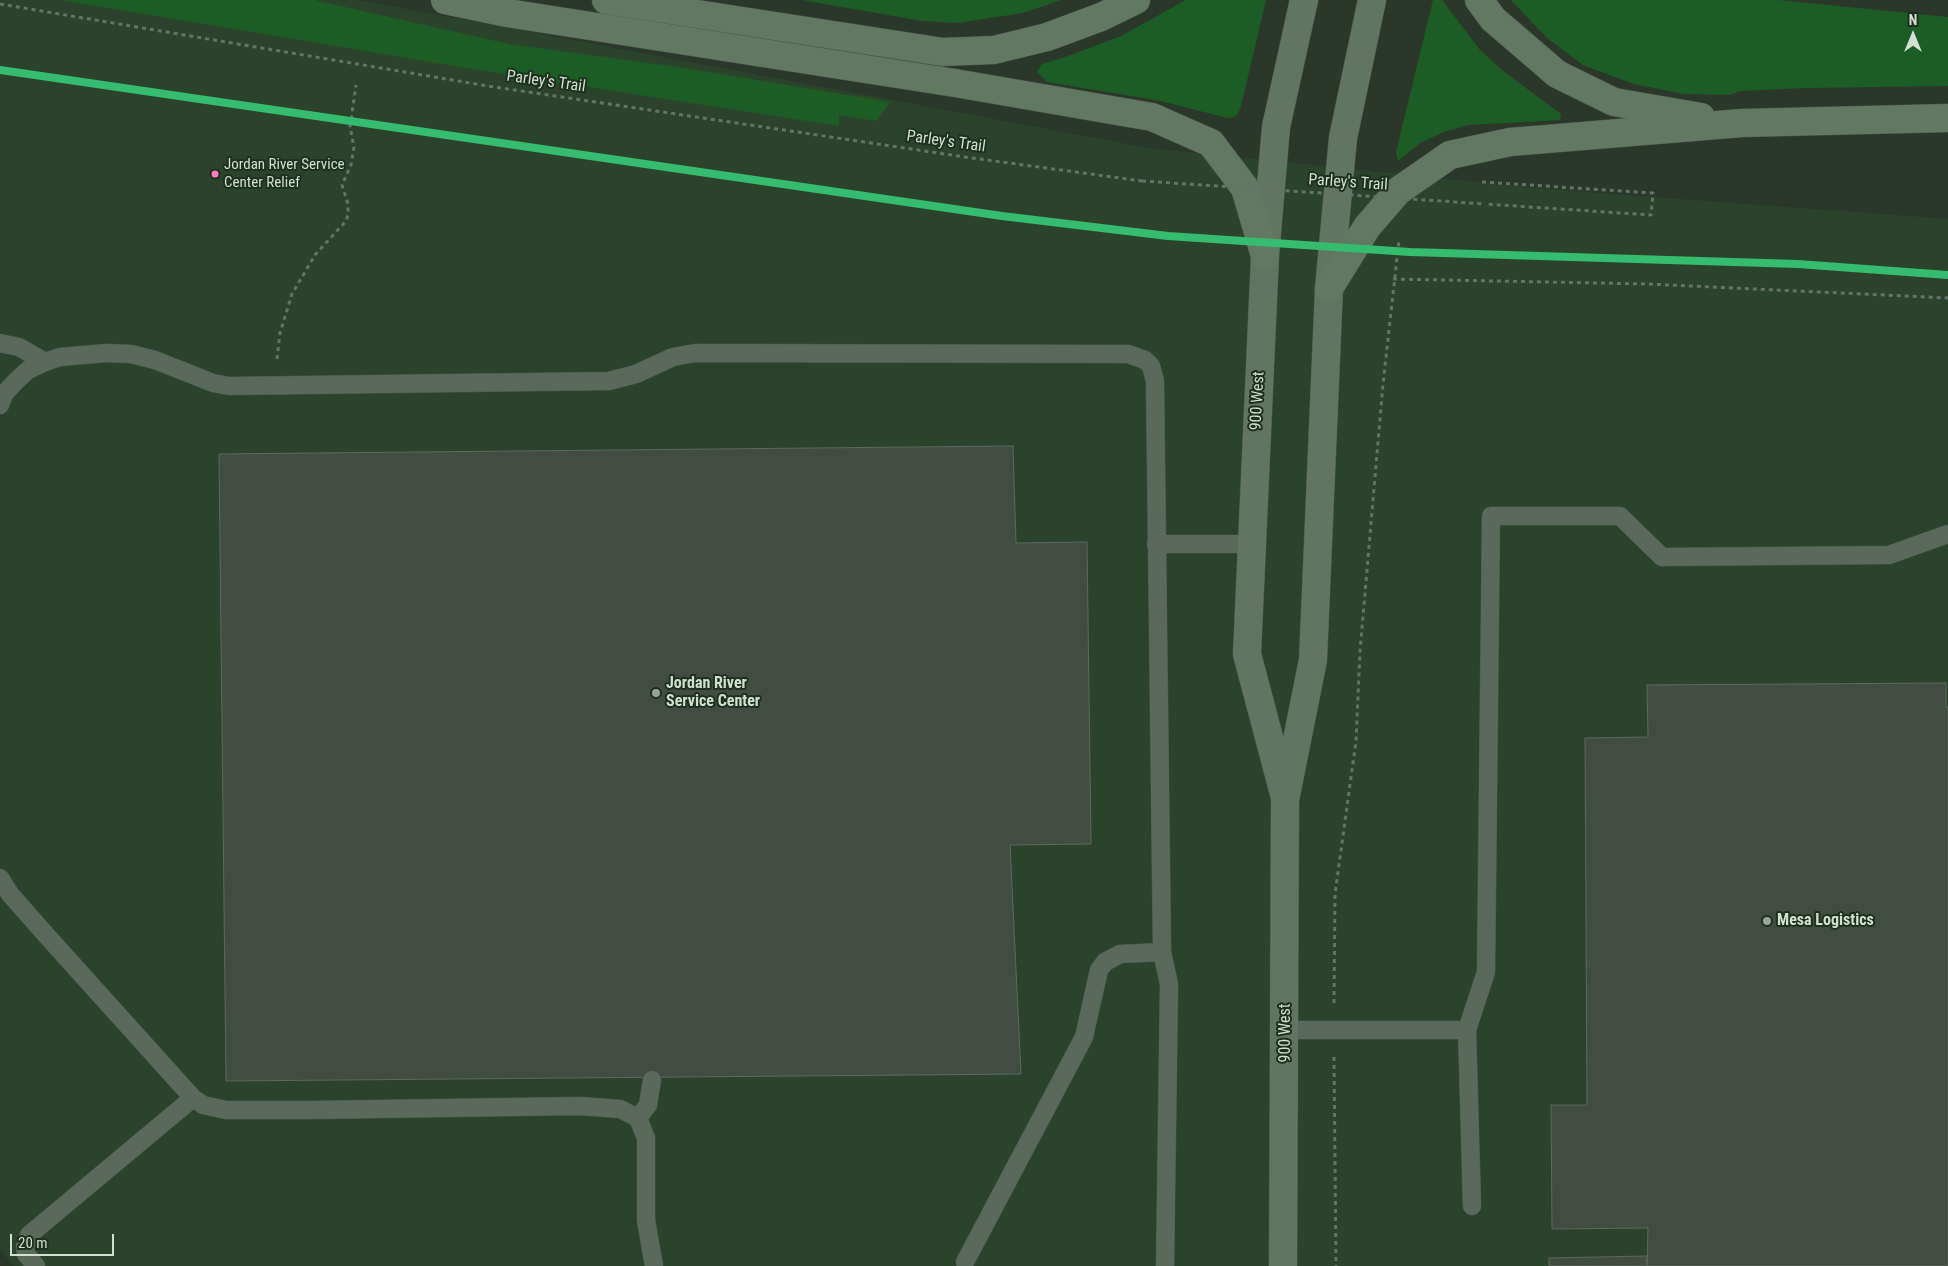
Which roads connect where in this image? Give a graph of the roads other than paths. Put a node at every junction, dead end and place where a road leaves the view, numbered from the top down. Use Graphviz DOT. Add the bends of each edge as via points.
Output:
graph roads {
  1 [pos="445,0"];
  2 [pos="606,0"];
  3 [pos="1136,0"];
  4 [pos="1304,0"];
  5 [pos="1372,0"];
  6 [pos="1479,0"];
  7 [pos="1948,118"];
  8 [pos="1742,123"];
  9 [pos="1264,256"];
  10 [pos="1330,288"];
  11 [pos="0,343"];
  12 [pos="46,362"];
  13 [pos="0,405"];
  14 [pos="1948,534"];
  15 [pos="1156,544"];
  16 [pos="1252,544"];
  17 [pos="1286,800"];
  18 [pos="0,878"];
  19 [pos="1162,952"];
  20 [pos="1286,1030"];
  21 [pos="1467,1030"];
  22 [pos="652,1080"];
  23 [pos="193,1098"];
  24 [pos="638,1118"];
  25 [pos="1472,1206"];
  26 [pos="964,1262"];
  27 [pos="36,1266"];
  28 [pos="654,1266"];
  29 [pos="1165,1266"];
  30 [pos="1284,1266"];
  1 -- 9 [label="highway" via="507,13 1152,116 1211,144 1245,188"];
  2 -- 3 [label="highway" via="943,52 994,50 1047,37"];
  4 -- 9 [label="main road, 900 West" via="1276,127"];
  5 -- 10 [label="main road, 900 West" via="1343,138"];
  6 -- 8 [label="highway" via="1492,18 1557,74 1614,102"];
  7 -- 8 [label="highway"];
  8 -- 10 [label="highway" via="1510,142 1450,155 1398,191 1367,227"];
  9 -- 16 [label="main road, 900 West"];
  10 -- 17 [label="main road, 900 West" via="1313,660"];
  11 -- 12 [label="lane" via="19,347"];
  12 -- 13 [label="lane" via="28,370 14,382"];
  12 -- 15 [label="lane" via="84,354 131,354 221,385 275,385 609,381 636,374 673,357 695,353 1128,354 1145,360 1151,366 1155,381"];
  14 -- 21 [label="lane" via="1889,555 1662,557 1620,516 1491,516 1486,972"];
  15 -- 16 [label="lane"];
  15 -- 19 [label="lane"];
  16 -- 17 [label="main road, 900 West" via="1247,654"];
  17 -- 20 [label="main road, 900 West"];
  18 -- 23 [label="lane" via="10,894"];
  19 -- 26 [label="lane" via="1120,954 1104,962 1099,970 1084,1037"];
  19 -- 29 [label="lane" via="1170,984"];
  20 -- 21 [label="lane"];
  20 -- 30 [label="main road, 900 West"];
  21 -- 25 [label="lane"];
  22 -- 24 [label="lane" via="648,1104"];
  23 -- 24 [label="lane" via="226,1110 580,1106 620,1108"];
  23 -- 27 [label="lane" via="29,1235 26,1254"];
  24 -- 28 [label="lane" via="646,1138 646,1220"];
}
